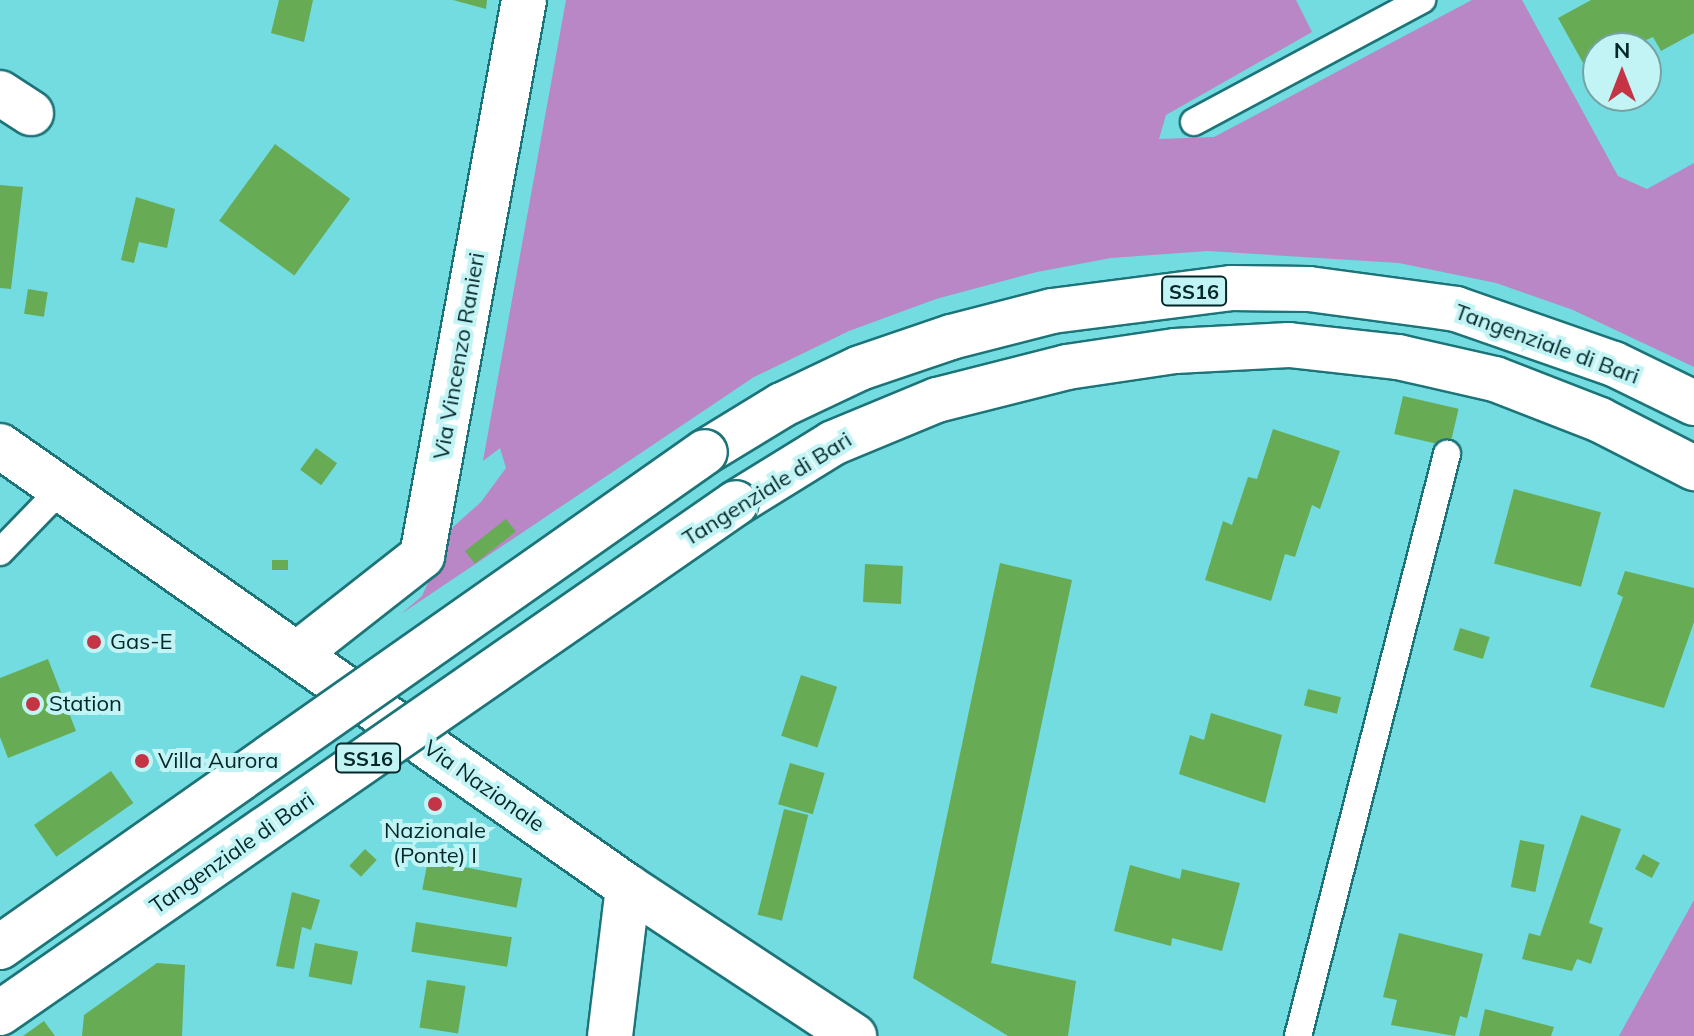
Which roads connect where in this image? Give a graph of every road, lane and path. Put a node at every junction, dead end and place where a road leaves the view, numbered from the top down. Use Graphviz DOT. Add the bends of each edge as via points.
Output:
graph roads {
  1 [pos="524,0"];
  2 [pos="1422,0"];
  3 [pos="1194,122"];
  4 [pos="1694,403"];
  5 [pos="1,449"];
  6 [pos="1447,454"];
  7 [pos="1694,468"];
  8 [pos="61,489"];
  9 [pos="0,552"];
  10 [pos="297,654"];
  11 [pos="628,887"];
  12 [pos="0,947"];
  13 [pos="0,1013"];
  14 [pos="610,1036"];
  15 [pos="854,1036"];
  16 [pos="1298,1036"];
  1 -- 10 [label="main road, Via Vincenzo Ranieri" via="422,556"];
  2 -- 3 [label="lane"];
  4 -- 12 [label="main road, Tangenziale di Bari / SS16, bridge" via="1614,364 1456,309 1309,289 1231,288 1052,311 951,337 860,368 782,405 705,452"];
  5 -- 8 [label="main road, Via Nazionale"];
  6 -- 16 [label="lane"];
  7 -- 13 [label="main road, Tangenziale di Bari / SS16, bridge" via="1600,420 1495,379 1398,357 1289,345 1175,351 1083,365 937,400 833,443 736,503"];
  8 -- 9 [label="lane"];
  8 -- 10 [label="main road, Via Nazionale"];
  10 -- 11 [label="main road, Via Nazionale"];
  11 -- 14 [label="main road"];
  11 -- 15 [label="main road, Via Nazionale"];
}
